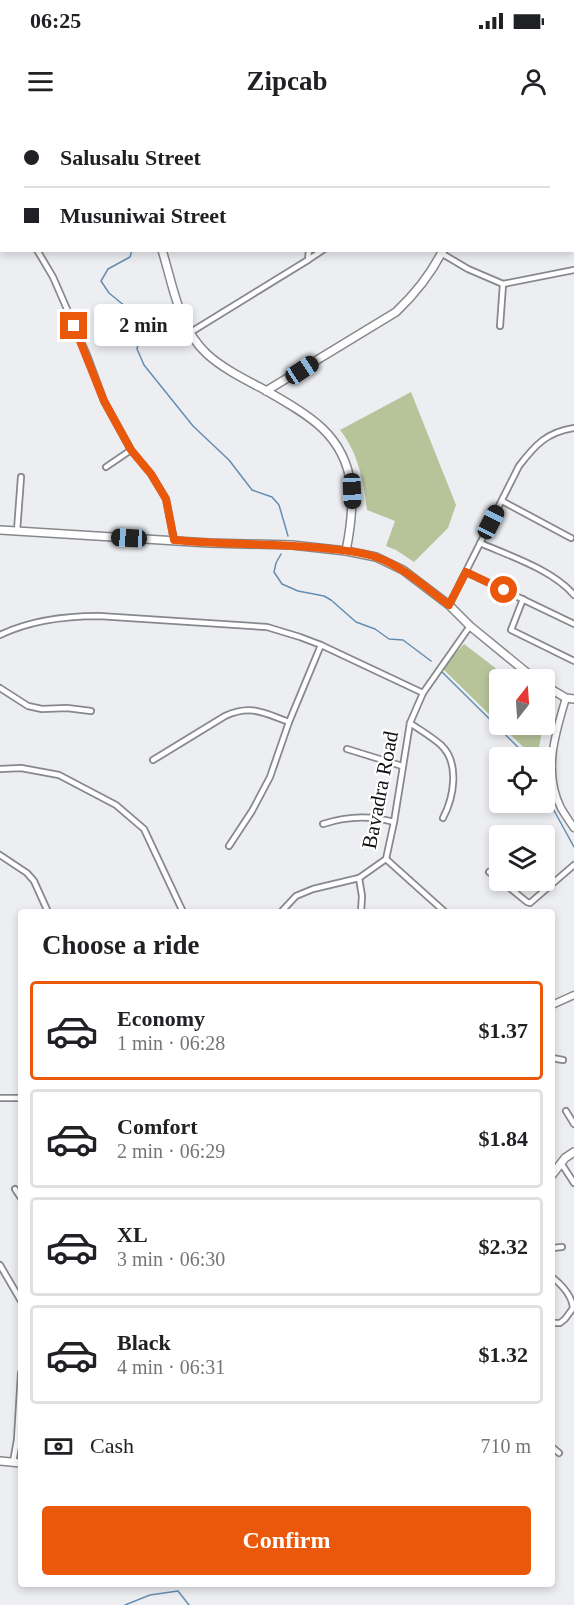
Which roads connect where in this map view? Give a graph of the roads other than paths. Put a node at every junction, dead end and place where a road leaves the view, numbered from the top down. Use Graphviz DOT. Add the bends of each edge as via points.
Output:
graph roads {
  1 [pos="38,252"];
  2 [pos="163,252"];
  3 [pos="309,252"];
  4 [pos="320,252"];
  5 [pos="442,252"];
  6 [pos="308,260"];
  7 [pos="574,270"];
  8 [pos="503,284"];
  9 [pos="500,326"];
  10 [pos="191,332"];
  11 [pos="266,391"];
  12 [pos="574,428"];
  13 [pos="131,450"];
  14 [pos="105,467"];
  15 [pos="21,477"];
  16 [pos="502,501"];
  17 [pos="0,530"];
  18 [pos="17,531"];
  19 [pos="571,538"];
  20 [pos="174,540"];
  21 [pos="480,543"];
  22 [pos="346,551"];
  23 [pos="466,572"];
  24 [pos="574,595"];
  25 [pos="523,599"];
  26 [pos="449,605"];
  27 [pos="574,624"];
  28 [pos="470,626"];
  29 [pos="0,635"];
  30 [pos="321,645"];
  31 [pos="574,661"];
  32 [pos="523,669"];
  33 [pos="0,688"];
  34 [pos="555,690"];
  35 [pos="423,693"];
  36 [pos="570,698"];
  37 [pos="91,711"];
  38 [pos="289,722"];
  39 [pos="410,723"];
  40 [pos="347,748"];
  41 [pos="153,760"];
  42 [pos="402,766"];
  43 [pos="0,770"];
  44 [pos="443,818"];
  45 [pos="394,822"];
  46 [pos="323,824"];
  47 [pos="574,826"];
  48 [pos="229,846"];
  49 [pos="0,855"];
  50 [pos="386,859"];
  51 [pos="574,865"];
  52 [pos="359,878"];
  53 [pos="555,881"];
  54 [pos="514,891"];
  55 [pos="544,891"];
  56 [pos="47,909"];
  57 [pos="182,909"];
  58 [pos="284,909"];
  59 [pos="361,909"];
  60 [pos="442,909"];
  61 [pos="574,995"];
  62 [pos="555,1004"];
  63 [pos="555,1059"];
  64 [pos="563,1060"];
  65 [pos="0,1098"];
  66 [pos="18,1098"];
  67 [pos="566,1111"];
  68 [pos="574,1124"];
  69 [pos="574,1152"];
  70 [pos="561,1163"];
  71 [pos="555,1171"];
  72 [pos="574,1183"];
  73 [pos="15,1189"];
  74 [pos="18,1194"];
  75 [pos="562,1247"];
  76 [pos="555,1248"];
  77 [pos="0,1265"];
  78 [pos="555,1281"];
  79 [pos="18,1296"];
  80 [pos="573,1303"];
  81 [pos="555,1323"];
  82 [pos="18,1423"];
  83 [pos="555,1450"];
  84 [pos="559,1453"];
  85 [pos="0,1461"];
  86 [pos="17,1462"];
  1 -- 13 [label="street" via="53,277 104,401"];
  2 -- 10 [label="main road"];
  3 -- 6 [label="street"];
  4 -- 6 [label="street"];
  5 -- 8 [label="street"];
  5 -- 11 [label="main road" via="414,295 396,312"];
  6 -- 10 [label="street"];
  7 -- 8 [label="street"];
  8 -- 9 [label="street"];
  10 -- 11 [label="main road" via="207,354"];
  11 -- 22 [label="main road" via="321,427 336,444 352,491"];
  12 -- 16 [label="street" via="549,436 534,447 519,466"];
  13 -- 14 [label="street"];
  13 -- 20 [label="street" via="166,499"];
  15 -- 18 [label="street"];
  16 -- 19 [label="street"];
  16 -- 21 [label="street"];
  17 -- 18 [label="main road"];
  18 -- 20 [label="main road"];
  20 -- 22 [label="main road"];
  21 -- 23 [label="street"];
  21 -- 24 [label="street" via="553,576"];
  22 -- 26 [label="main road" via="376,557 403,570"];
  23 -- 25 [label="street"];
  23 -- 26 [label="street"];
  25 -- 27 [label="street"];
  25 -- 31 [label="street" via="510,629"];
  26 -- 28 [label="main road"];
  28 -- 32 [label="main road"];
  28 -- 35 [label="street, Bavadra Road"];
  29 -- 30 [label="street" via="56,618 99,616 267,627"];
  30 -- 35 [label="street"];
  30 -- 38 [label="street"];
  33 -- 37 [label="street" via="28,706"];
  34 -- 36 [label="main road"];
  35 -- 39 [label="street, Bavadra Road"];
  36 -- 47 [label="street" via="556,730 552,777 561,809"];
  38 -- 41 [label="street" via="248,709 237,711"];
  38 -- 48 [label="street" via="270,777"];
  39 -- 42 [label="street, Bavadra Road"];
  39 -- 44 [label="street" via="442,746 451,759 453,791"];
  40 -- 42 [label="street"];
  42 -- 45 [label="street, Bavadra Road"];
  43 -- 57 [label="street" via="21,768 59,775 116,805 144,829"];
  45 -- 46 [label="street" via="361,816"];
  45 -- 50 [label="street, Bavadra Road"];
  49 -- 56 [label="street" via="34,881"];
  50 -- 52 [label="street, Bavadra Road"];
  50 -- 60 [label="street"];
  51 -- 53 [label="street"];
  52 -- 58 [label="street, Bavadra Road" via="296,896"];
  52 -- 59 [label="street"];
  54 -- 55 [label="street" via="530,903"];
  61 -- 62 [label="street"];
  63 -- 64 [label="street"];
  65 -- 66 [label="street"];
  67 -- 68 [label="street"];
  69 -- 70 [label="main road"];
  70 -- 71 [label="main road"];
  70 -- 72 [label="street"];
  73 -- 74 [label="street"];
  75 -- 76 [label="street"];
  77 -- 79 [label="street"];
  78 -- 80 [label="street"];
  80 -- 81 [label="street" via="566,1319"];
  82 -- 86 [label="street"];
  83 -- 84 [label="street"];
  85 -- 86 [label="main road"];
}
